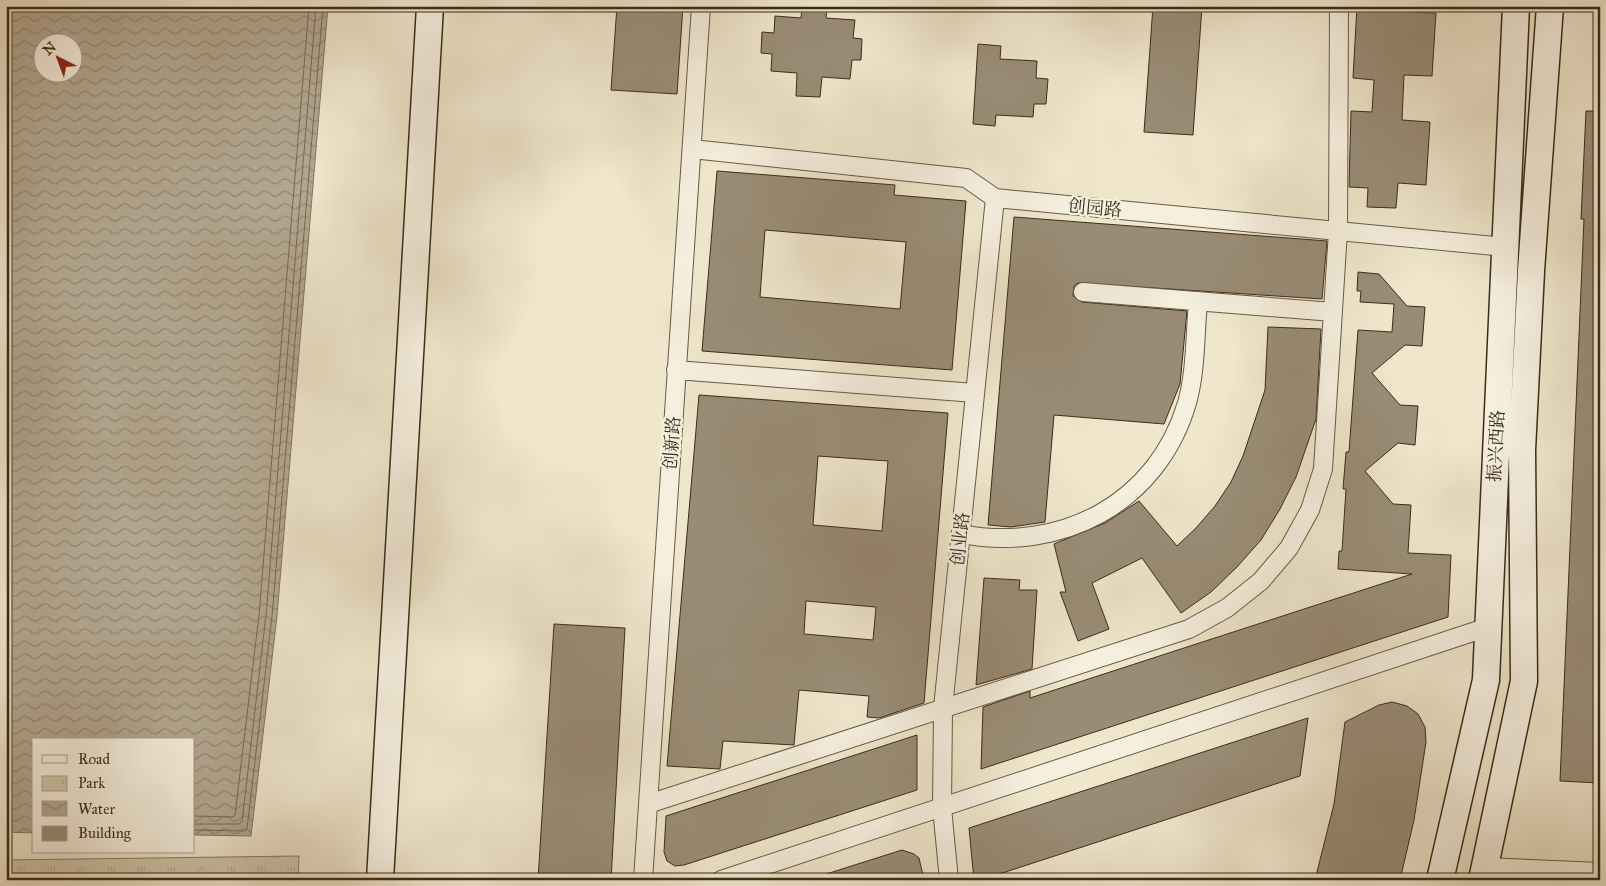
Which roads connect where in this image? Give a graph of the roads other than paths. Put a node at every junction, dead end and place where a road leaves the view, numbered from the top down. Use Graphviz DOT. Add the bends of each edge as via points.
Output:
graph roads {
  1 [pos="430,6"];
  2 [pos="701,6"];
  3 [pos="1340,6"];
  4 [pos="1516,6"];
  5 [pos="1550,6"];
  6 [pos="692,149"];
  7 [pos="995,198"];
  8 [pos="1338,231"];
  9 [pos="1505,247"];
  10 [pos="1083,292"];
  11 [pos="1198,301"];
  12 [pos="1333,312"];
  13 [pos="676,370"];
  14 [pos="975,393"];
  15 [pos="961,534"];
  16 [pos="1488,627"];
  17 [pos="943,708"];
  18 [pos="648,804"];
  19 [pos="942,808"];
  20 [pos="1600,872"];
  21 [pos="1484,874"];
  22 [pos="380,880"];
  23 [pos="643,880"];
  24 [pos="721,880"];
  25 [pos="949,880"];
  26 [pos="1440,880"];
  1 -- 22 [label="main road"];
  2 -- 6 [label="street, 创新路"];
  3 -- 8 [label="street"];
  4 -- 9 [label="main road, 振兴西路"];
  5 -- 21 [label="main road, 振兴西路" via="1522,450 1524,681"];
  6 -- 7 [label="street, 创园路" via="966,178"];
  6 -- 13 [label="street, 创新路"];
  7 -- 8 [label="street, 创园路"];
  7 -- 14 [label="street, 创业路"];
  8 -- 9 [label="street, 创园路"];
  8 -- 12 [label="street"];
  9 -- 16 [label="main road, 振兴西路"];
  10 -- 11 [label="street"];
  11 -- 12 [label="street"];
  11 -- 15 [label="street" via="1187,401 1169,445 1140,483 1106,510 1065,530 1023,538 981,538"];
  12 -- 17 [label="street" via="1323,470 1310,510 1289,548 1261,581 1227,608 1189,629"];
  13 -- 14 [label="street"];
  13 -- 18 [label="street, 创新路"];
  14 -- 15 [label="street, 创业路"];
  15 -- 17 [label="street, 创业路"];
  16 -- 19 [label="street"];
  16 -- 26 [label="main road, 振兴西路" via="1486,680"];
  17 -- 18 [label="street"];
  17 -- 19 [label="street, 创业路"];
  18 -- 23 [label="street, 创新路"];
  19 -- 24 [label="street"];
  19 -- 25 [label="street, 创业路"];
  20 -- 21 [label="street"];
}
